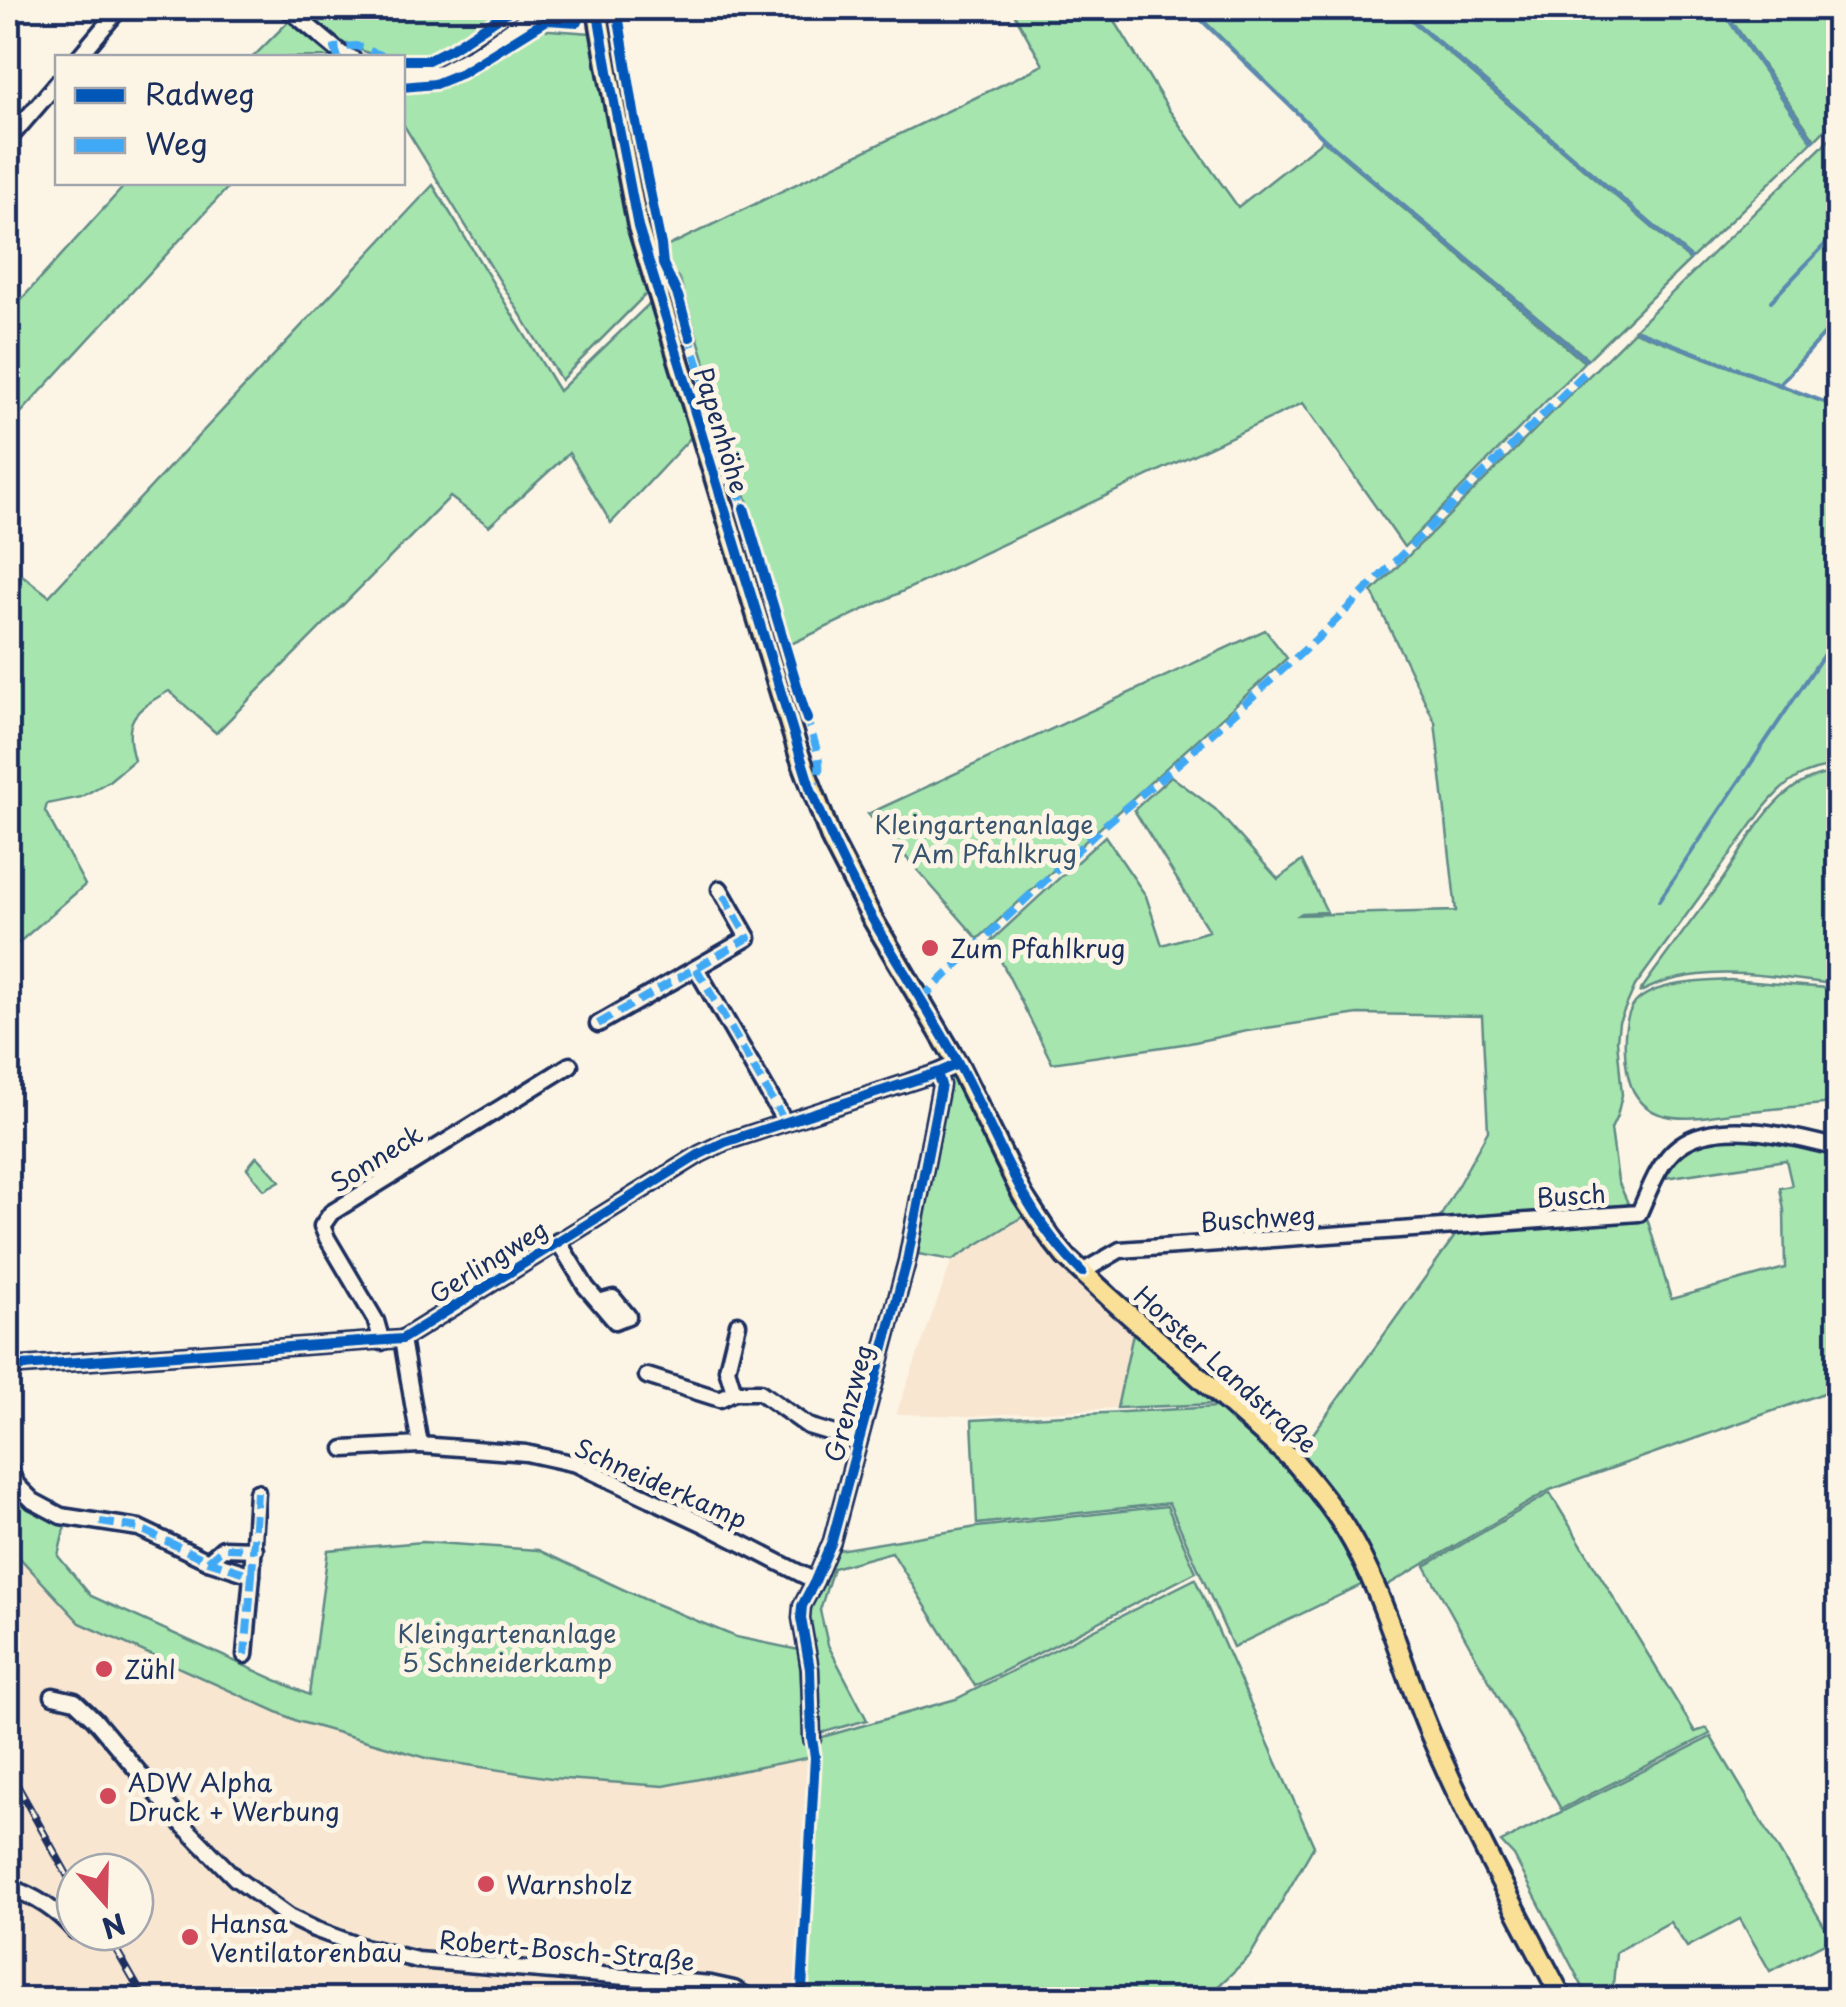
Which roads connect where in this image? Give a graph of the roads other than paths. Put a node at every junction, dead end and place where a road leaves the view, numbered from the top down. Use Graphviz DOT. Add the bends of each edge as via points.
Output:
graph roads {
  1 [pos="120,8"];
  2 [pos="286,8"];
  3 [pos="559,8"];
  4 [pos="598,8"];
  5 [pos="81,55"];
  6 [pos="344,55"];
  7 [pos="405,73"];
  8 [pos="55,85"];
  9 [pos="8,140"];
  10 [pos="720,889"];
  11 [pos="696,968"];
  12 [pos="598,1024"];
  13 [pos="958,1064"];
  14 [pos="570,1066"];
  15 [pos="938,1073"];
  16 [pos="785,1122"];
  17 [pos="1838,1148"];
  18 [pos="1443,1227"];
  19 [pos="558,1241"];
  20 [pos="1082,1272"];
  21 [pos="599,1302"];
  22 [pos="738,1324"];
  23 [pos="402,1339"];
  24 [pos="382,1342"];
  25 [pos="8,1367"];
  26 [pos="648,1376"];
  27 [pos="734,1392"];
  28 [pos="858,1441"];
  29 [pos="420,1445"];
  30 [pos="344,1450"];
  31 [pos="8,1468"];
  32 [pos="257,1492"];
  33 [pos="254,1548"];
  34 [pos="208,1561"];
  35 [pos="252,1575"];
  36 [pos="816,1581"];
  37 [pos="245,1654"];
  38 [pos="53,1696"];
  39 [pos="812,1739"];
  40 [pos="8,1887"];
  41 [pos="55,1910"];
  42 [pos="754,2000"];
  43 [pos="1563,2000"];
  1 -- 5 [label="street"];
  2 -- 6 [label="street"];
  3 -- 7 [label="street" via="528,17 442,72"];
  4 -- 13 [label="main road, Papenhöhe" via="638,227 810,787 872,918"];
  8 -- 9 [label="street"];
  10 -- 11 [label="street" via="748,938"];
  11 -- 12 [label="street"];
  11 -- 16 [label="street"];
  13 -- 15 [label="street, Gerlingweg"];
  13 -- 20 [label="main road, Horster Landstraße" via="1022,1194"];
  14 -- 24 [label="street, Sonneck" via="331,1213 322,1226"];
  15 -- 16 [label="street, Gerlingweg"];
  15 -- 28 [label="street, Grenzweg" via="907,1260"];
  16 -- 19 [label="street, Gerlingweg" via="700,1154"];
  17 -- 18 [label="street, Busch" via="1770,1132 1708,1132 1677,1146 1639,1213"];
  18 -- 20 [label="street, Buschweg" via="1120,1250"];
  19 -- 21 [label="street, Gerlingweg"];
  19 -- 23 [label="street, Gerlingweg"];
  20 -- 43 [label="main road, Horster Landstraße" via="1294,1461 1346,1530 1453,1785"];
  22 -- 27 [label="street" via="726,1369"];
  23 -- 24 [label="street, Gerlingweg"];
  23 -- 29 [label="street"];
  24 -- 25 [label="street, Gerlingweg"];
  26 -- 27 [label="street" via="720,1398"];
  27 -- 28 [label="street" via="760,1392 808,1426"];
  28 -- 36 [label="street, Grenzweg"];
  29 -- 30 [label="street, Schneiderkamp"];
  29 -- 36 [label="street, Schneiderkamp" via="576,1464"];
  31 -- 34 [label="street" via="33,1501 62,1516 139,1528"];
  32 -- 33 [label="street"];
  33 -- 34 [label="street" via="223,1548"];
  33 -- 35 [label="street"];
  34 -- 35 [label="street"];
  35 -- 37 [label="street"];
  36 -- 39 [label="street, Grenzweg" via="800,1618"];
  38 -- 42 [label="street, Robert-Bosch-Straße" via="75,1701 94,1719 235,1878 314,1930 418,1960 711,1984"];
  40 -- 41 [label="street"];
}
